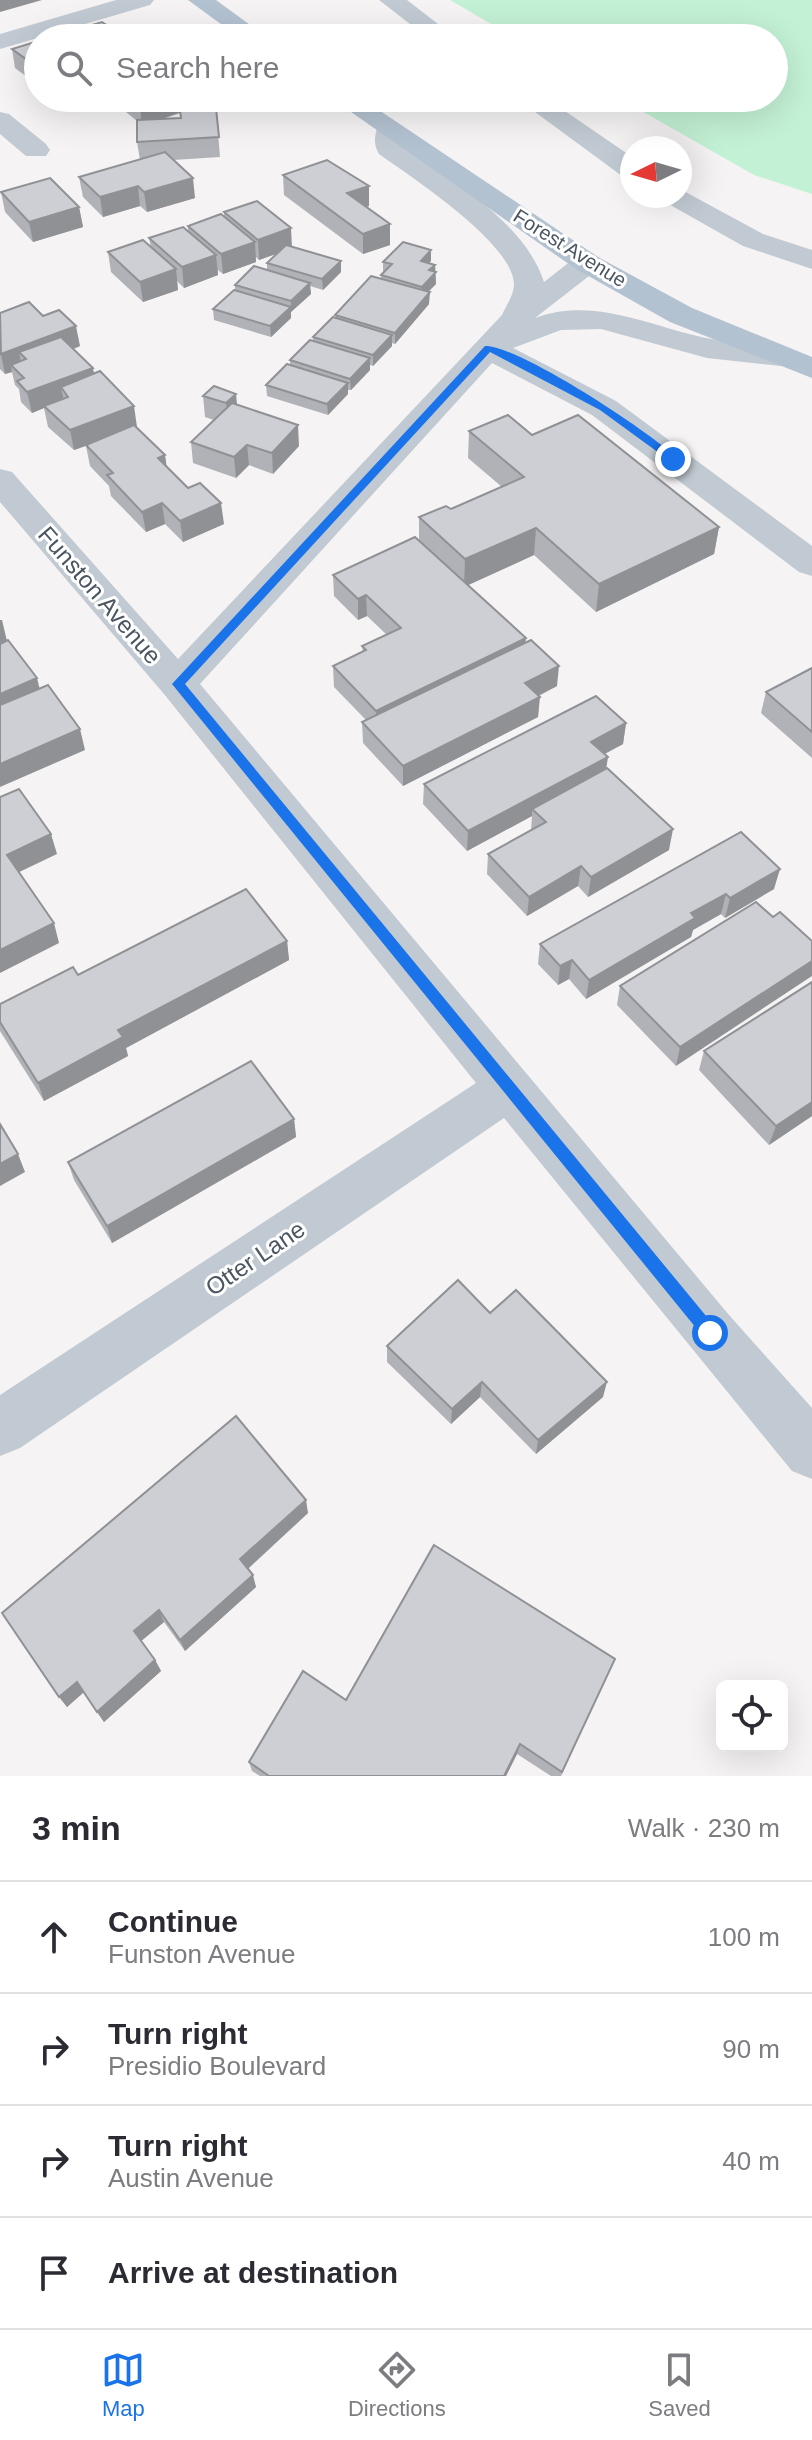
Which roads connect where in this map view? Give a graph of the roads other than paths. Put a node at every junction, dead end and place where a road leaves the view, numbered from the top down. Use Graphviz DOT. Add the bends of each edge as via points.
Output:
graph roads {
  1 [pos="142,0"];
  2 [pos="200,0"];
  3 [pos="391,0"];
  4 [pos="61,24"];
  5 [pos="235,24"];
  6 [pos="424,24"];
  7 [pos="24,35"];
  8 [pos="0,42"];
  9 [pos="364,112"];
  10 [pos="549,112"];
  11 [pos="0,120"];
  12 [pos="389,129"];
  13 [pos="36,150"];
  14 [pos="620,162"];
  15 [pos="692,206"];
  16 [pos="812,260"];
  17 [pos="587,263"];
  18 [pos="516,318"];
  19 [pos="488,348"];
  20 [pos="781,356"];
  21 [pos="812,368"];
  22 [pos="0,480"];
  23 [pos="812,564"];
  24 [pos="178,684"];
  25 [pos="509,1088"];
  26 [pos="0,1428"];
  27 [pos="812,1451"];
  1 -- 4 [label="street"];
  2 -- 5 [label="main road"];
  3 -- 6 [label="street"];
  7 -- 8 [label="street"];
  9 -- 12 [label="main road, Forest Avenue"];
  10 -- 14 [label="street"];
  11 -- 13 [label="street"];
  12 -- 17 [label="main road, Forest Avenue"];
  12 -- 18 [label="street" via="389,148 464,203 505,242 526,271 529,286"];
  15 -- 16 [label="street" via="753,240"];
  17 -- 18 [label="street"];
  17 -- 20 [label="main road, Forest Avenue" via="681,315"];
  18 -- 19 [label="street"];
  19 -- 20 [label="street" via="556,321 578,319 602,320 707,348"];
  19 -- 23 [label="street" via="604,408"];
  19 -- 24 [label="street"];
  20 -- 21 [label="main road, Forest Avenue"];
  22 -- 24 [label="street, Funston Avenue"];
  24 -- 25 [label="street, Funston Avenue"];
  25 -- 26 [label="street, Otter Lane"];
  25 -- 27 [label="street, Funston Avenue"];
}
